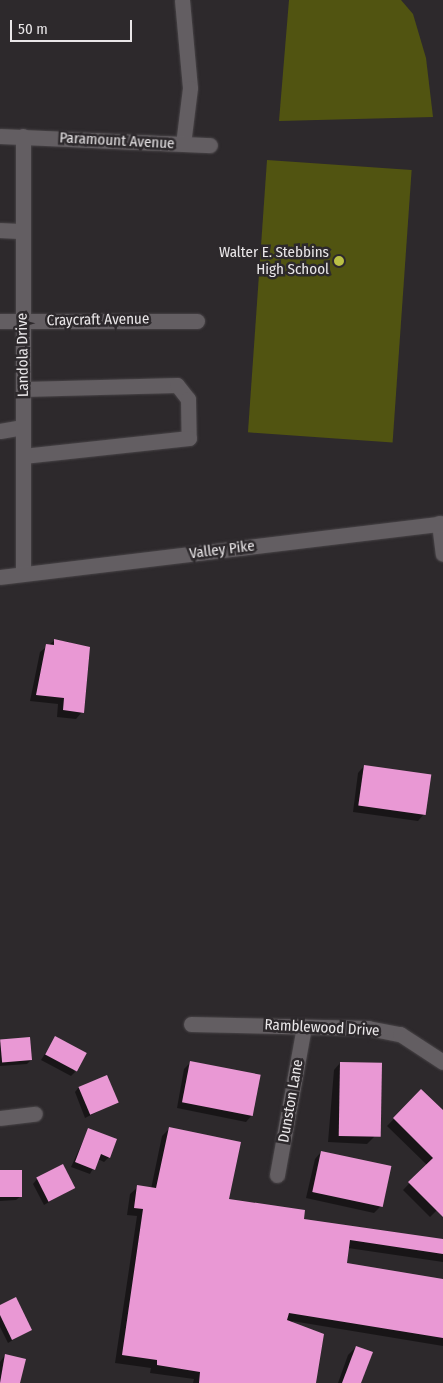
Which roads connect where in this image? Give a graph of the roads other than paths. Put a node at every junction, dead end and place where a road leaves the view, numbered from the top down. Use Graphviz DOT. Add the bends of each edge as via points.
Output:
graph roads {
  1 [pos="182,0"];
  2 [pos="0,136"];
  3 [pos="23,136"];
  4 [pos="183,144"];
  5 [pos="210,146"];
  6 [pos="0,230"];
  7 [pos="22,231"];
  8 [pos="0,321"];
  9 [pos="22,321"];
  10 [pos="197,321"];
  11 [pos="23,389"];
  12 [pos="23,428"];
  13 [pos="0,431"];
  14 [pos="23,456"];
  15 [pos="441,523"];
  16 [pos="443,554"];
  17 [pos="23,574"];
  18 [pos="0,577"];
  19 [pos="192,1024"];
  20 [pos="304,1026"];
  21 [pos="443,1062"];
  22 [pos="35,1114"];
  23 [pos="0,1118"];
  24 [pos="277,1175"];
  1 -- 4 [label="street" via="190,88"];
  2 -- 3 [label="street, Paramount Avenue"];
  3 -- 4 [label="street, Paramount Avenue"];
  3 -- 7 [label="street, Landola Drive"];
  4 -- 5 [label="street, Paramount Avenue"];
  6 -- 7 [label="street"];
  7 -- 9 [label="street, Landola Drive"];
  8 -- 9 [label="street, Craycraft Avenue"];
  9 -- 10 [label="street, Craycraft Avenue"];
  9 -- 11 [label="street, Landola Drive"];
  11 -- 12 [label="street, Landola Drive"];
  11 -- 14 [label="street" via="177,384 188,399 189,438"];
  12 -- 13 [label="street"];
  12 -- 14 [label="street, Landola Drive"];
  14 -- 17 [label="street, Landola Drive"];
  15 -- 16 [label="street"];
  15 -- 17 [label="street, Valley Pike"];
  17 -- 18 [label="street, Valley Pike"];
  19 -- 20 [label="street, Ramblewood Drive"];
  20 -- 21 [label="street, Ramblewood Drive" via="368,1028 400,1034"];
  20 -- 24 [label="street, Dunston Lane"];
  22 -- 23 [label="street"];
}
